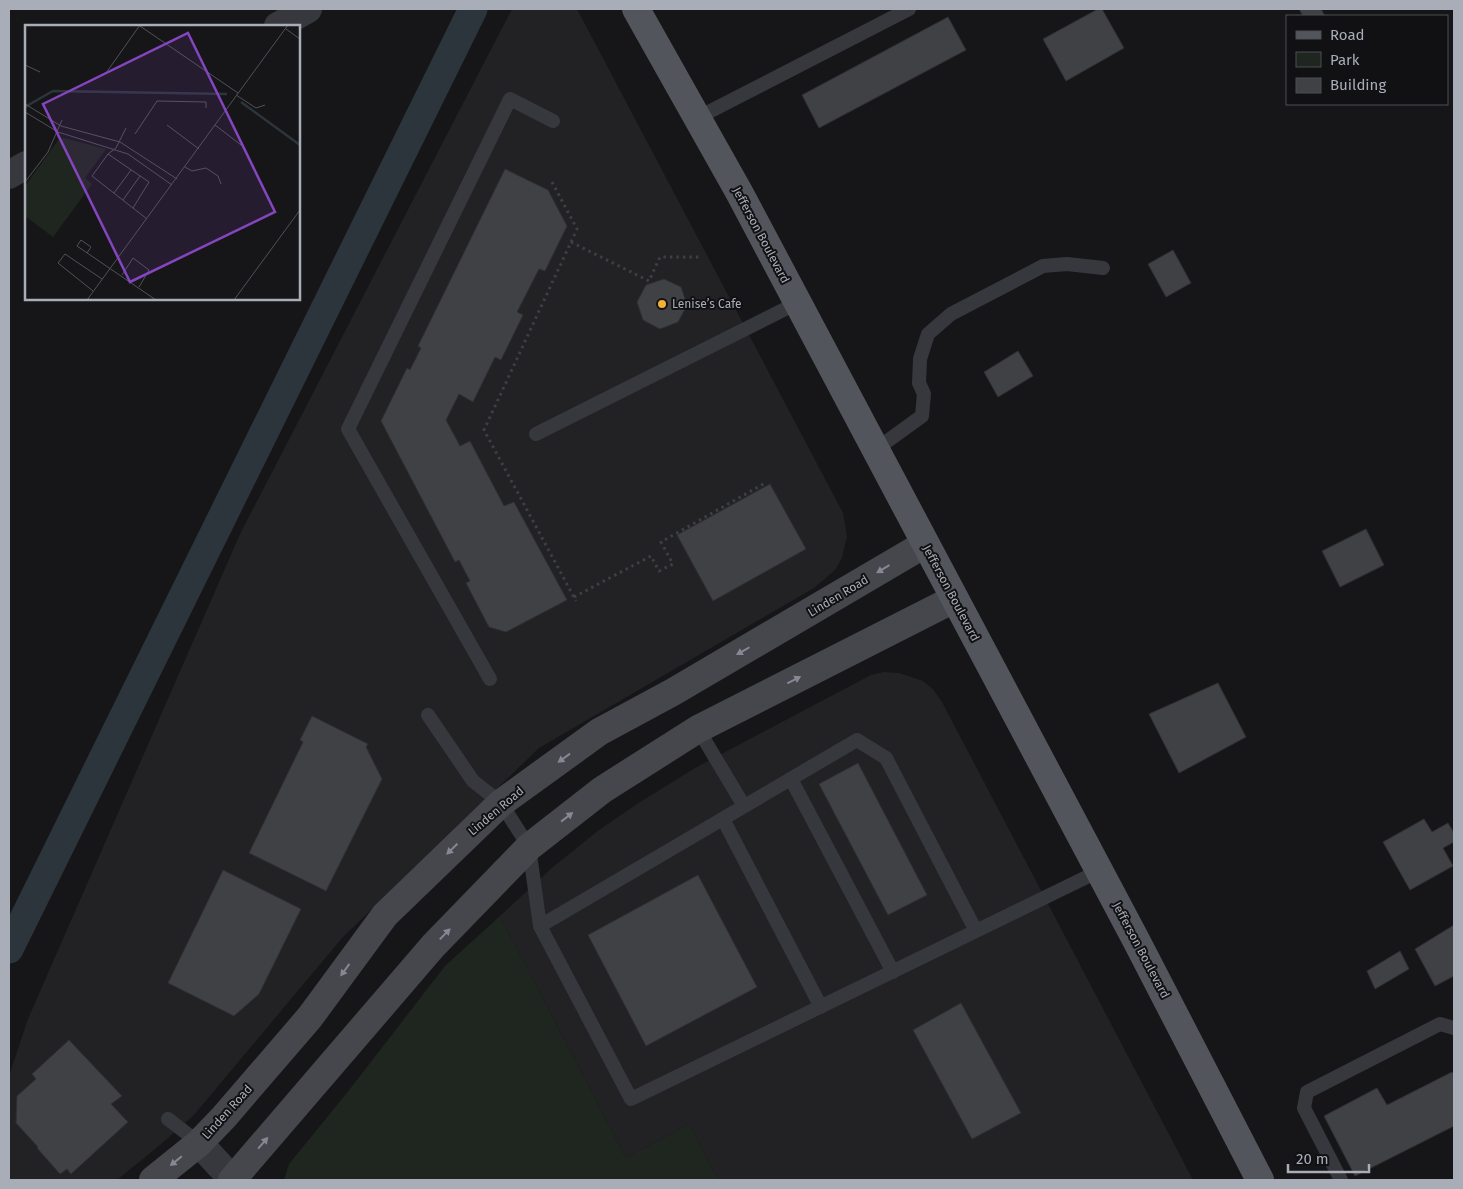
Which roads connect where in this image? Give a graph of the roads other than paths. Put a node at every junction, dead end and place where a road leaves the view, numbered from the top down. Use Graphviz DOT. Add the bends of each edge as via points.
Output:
graph roads {
  1 [pos="308,9"];
  2 [pos="636,9"];
  3 [pos="909,9"];
  4 [pos="280,25"];
  5 [pos="697,118"];
  6 [pos="553,121"];
  7 [pos="25,167"];
  8 [pos="9,175"];
  9 [pos="1103,268"];
  10 [pos="797,303"];
  11 [pos="536,434"];
  12 [pos="875,450"];
  13 [pos="925,544"];
  14 [pos="954,599"];
  15 [pos="490,679"];
  16 [pos="428,716"];
  17 [pos="698,729"];
  18 [pos="791,779"];
  19 [pos="500,803"];
  20 [pos="744,806"];
  21 [pos="723,819"];
  22 [pos="529,847"];
  23 [pos="1099,871"];
  24 [pos="540,926"];
  25 [pos="976,931"];
  26 [pos="893,972"];
  27 [pos="821,1007"];
  28 [pos="1454,1028"];
  29 [pos="168,1119"];
  30 [pos="199,1143"];
  31 [pos="153,1180"];
  32 [pos="232,1180"];
  33 [pos="1260,1180"];
  34 [pos="1341,1180"];
  1 -- 4 [label="street"];
  2 -- 5 [label="main road, Jefferson Boulevard"];
  3 -- 5 [label="lane"];
  5 -- 10 [label="main road, Jefferson Boulevard"];
  6 -- 15 [label="lane" via="510,99 348,429"];
  7 -- 8 [label="street"];
  9 -- 12 [label="lane" via="1066,264 1043,266 951,314 928,334 920,359 920,383 924,394 922,416"];
  10 -- 11 [label="lane"];
  10 -- 12 [label="main road, Jefferson Boulevard"];
  12 -- 13 [label="main road, Jefferson Boulevard"];
  13 -- 14 [label="main road, Jefferson Boulevard"];
  13 -- 19 [label="street, Linden Road, one-way" via="599,732"];
  17 -- 14 [label="street, one-way"];
  14 -- 23 [label="main road, Jefferson Boulevard"];
  16 -- 19 [label="lane" via="473,782"];
  17 -- 20 [label="lane"];
  22 -- 17 [label="street, one-way" via="602,790"];
  18 -- 20 [label="lane"];
  18 -- 25 [label="lane" via="857,740 886,758"];
  18 -- 26 [label="lane"];
  19 -- 22 [label="lane"];
  19 -- 30 [label="street, Linden Road, one-way" via="385,915 310,1016"];
  20 -- 21 [label="lane"];
  21 -- 24 [label="lane"];
  21 -- 27 [label="lane"];
  22 -- 24 [label="lane"];
  32 -- 22 [label="street, one-way" via="433,946"];
  23 -- 25 [label="lane"];
  23 -- 33 [label="main road, Jefferson Boulevard"];
  24 -- 27 [label="lane" via="631,1100"];
  25 -- 26 [label="lane"];
  26 -- 27 [label="lane"];
  28 -- 34 [label="lane" via="1440,1024 1307,1092 1304,1108"];
  29 -- 30 [label="lane"];
  30 -- 31 [label="street, Linden Road, one-way"];
  30 -- 32 [label="street"];
}
